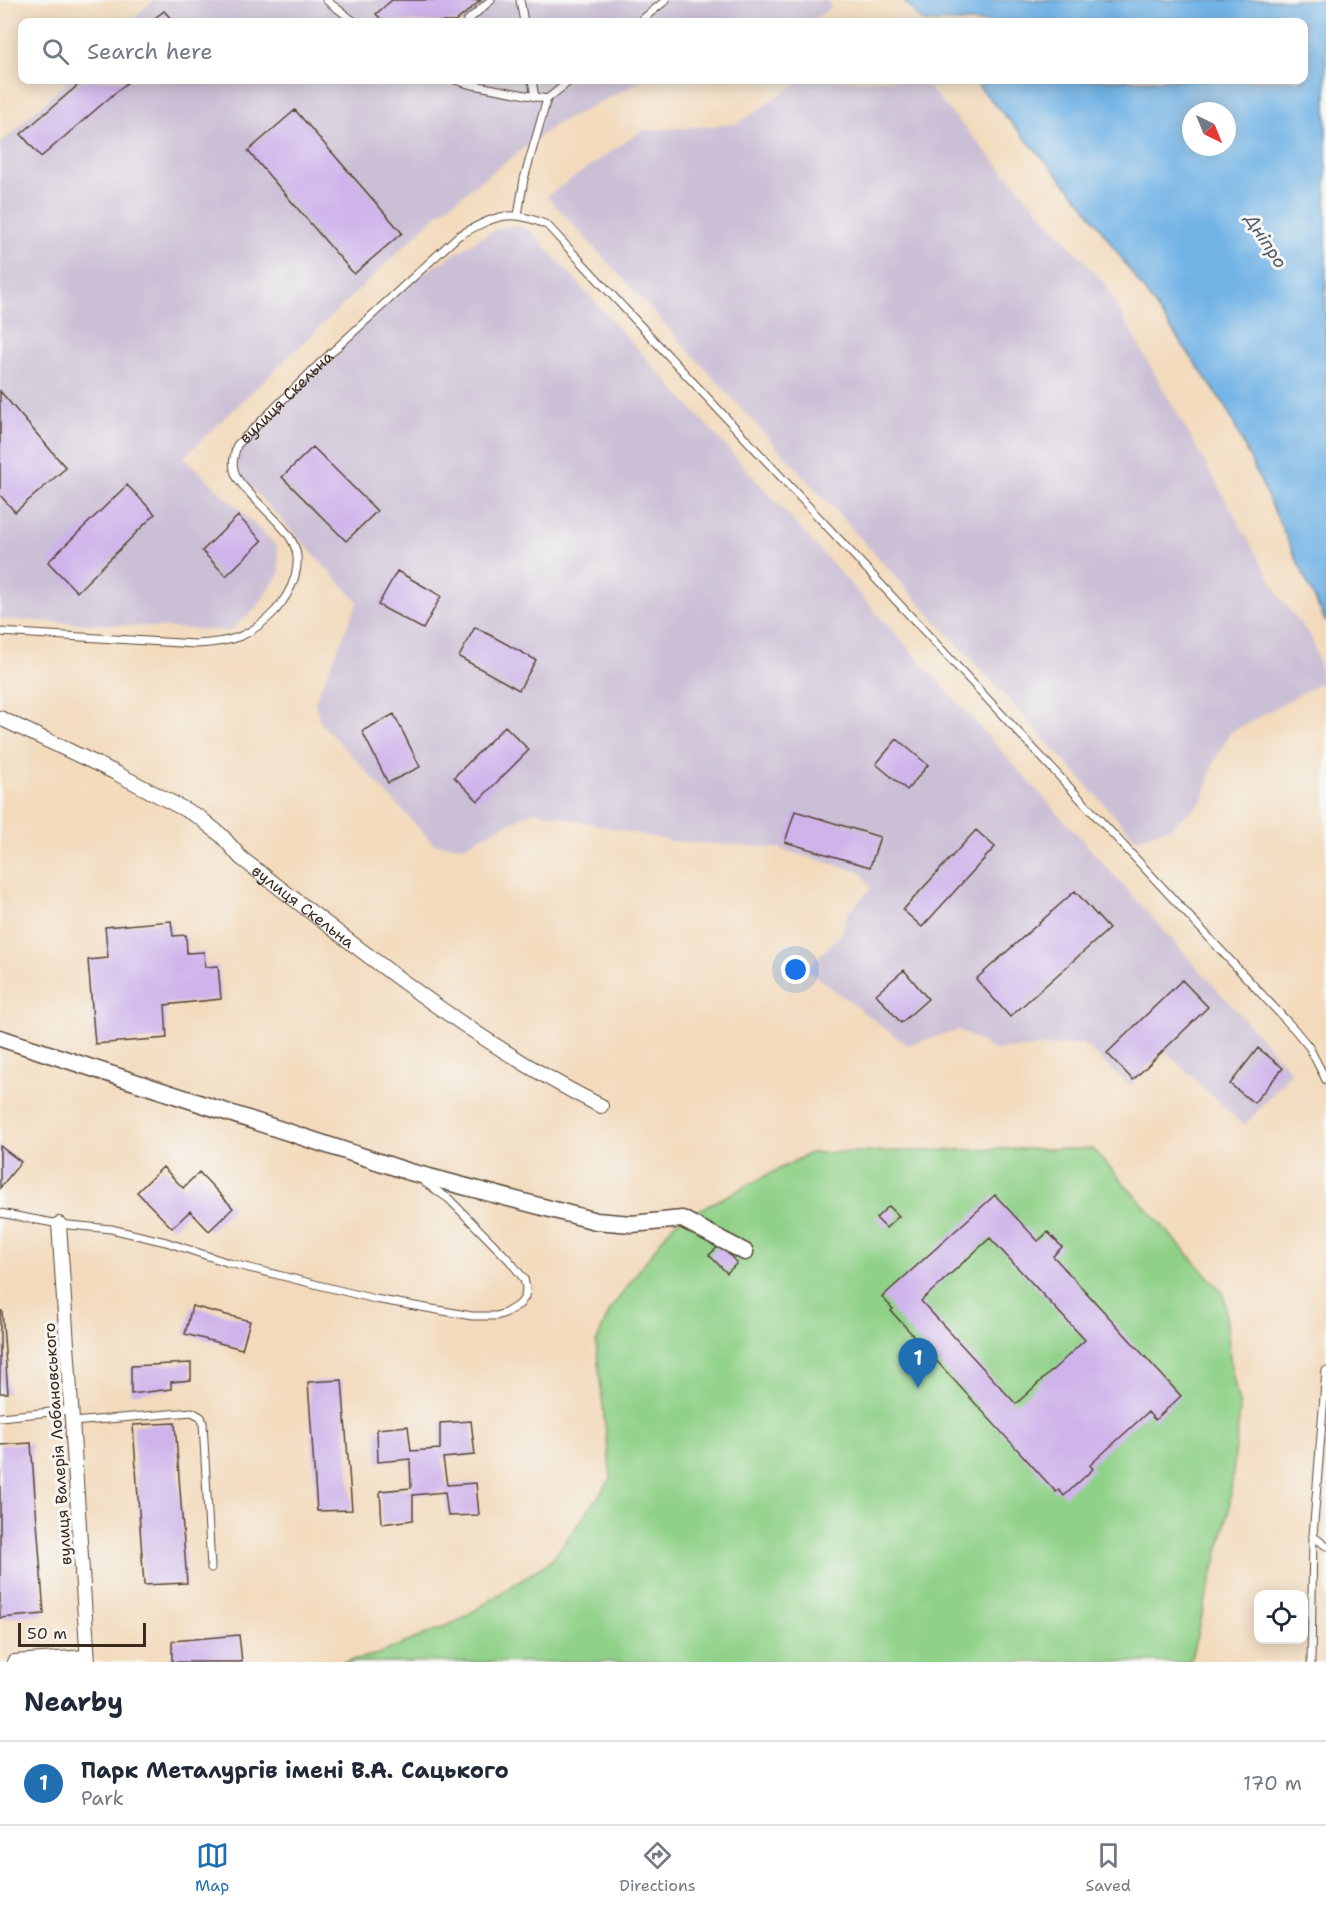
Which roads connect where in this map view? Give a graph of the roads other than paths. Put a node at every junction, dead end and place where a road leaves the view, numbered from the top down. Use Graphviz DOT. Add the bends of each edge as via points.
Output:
graph roads {
  1 [pos="326,0"];
  2 [pos="491,0"];
  3 [pos="520,0"];
  4 [pos="666,0"];
  5 [pos="350,18"];
  6 [pos="471,18"];
  7 [pos="523,18"];
  8 [pos="644,18"];
  9 [pos="468,84"];
  10 [pos="533,84"];
  11 [pos="566,84"];
  12 [pos="535,97"];
  13 [pos="547,99"];
  14 [pos="518,215"];
  15 [pos="0,632"];
  16 [pos="0,718"];
  17 [pos="0,1038"];
  18 [pos="1326,1080"];
  19 [pos="602,1106"];
  20 [pos="410,1173"];
  21 [pos="0,1213"];
  22 [pos="59,1224"];
  23 [pos="745,1252"];
  24 [pos="1326,1371"];
  25 [pos="72,1416"];
  26 [pos="0,1417"];
  27 [pos="1313,1536"];
  28 [pos="1326,1546"];
  29 [pos="211,1568"];
  30 [pos="87,1659"];
  31 [pos="14,1662"];
  32 [pos="1311,1662"];
  1 -- 5 [label="lane"];
  2 -- 6 [label="lane"];
  3 -- 7 [label="lane"];
  4 -- 8 [label="lane"];
  9 -- 12 [label="lane"];
  10 -- 12 [label="lane"];
  11 -- 13 [label="lane"];
  12 -- 13 [label="lane"];
  13 -- 14 [label="lane"];
  14 -- 15 [label="lane, вулиця Скельна" via="482,223 458,236 237,445 233,457 237,477 296,549 293,584 267,619 242,636 224,642 175,643"];
  14 -- 18 [label="lane" via="547,225 1294,1030 1309,1047"];
  16 -- 19 [label="street, вулиця Скельна" via="199,817 241,858 389,972 545,1077"];
  17 -- 20 [label="street"];
  20 -- 22 [label="lane" via="449,1200 509,1260 524,1279 525,1297 520,1304 496,1316 472,1316 375,1299 111,1229"];
  20 -- 23 [label="street" via="596,1221 632,1224 682,1219"];
  21 -- 22 [label="lane"];
  22 -- 25 [label="street, вулиця Валерія Лобановського"];
  24 -- 27 [label="lane"];
  25 -- 26 [label="lane"];
  25 -- 29 [label="lane" via="192,1413 201,1417"];
  25 -- 30 [label="street, вулиця Валерія Лобановського"];
  27 -- 28 [label="lane"];
  27 -- 32 [label="lane"];
  30 -- 31 [label="street"];
}
